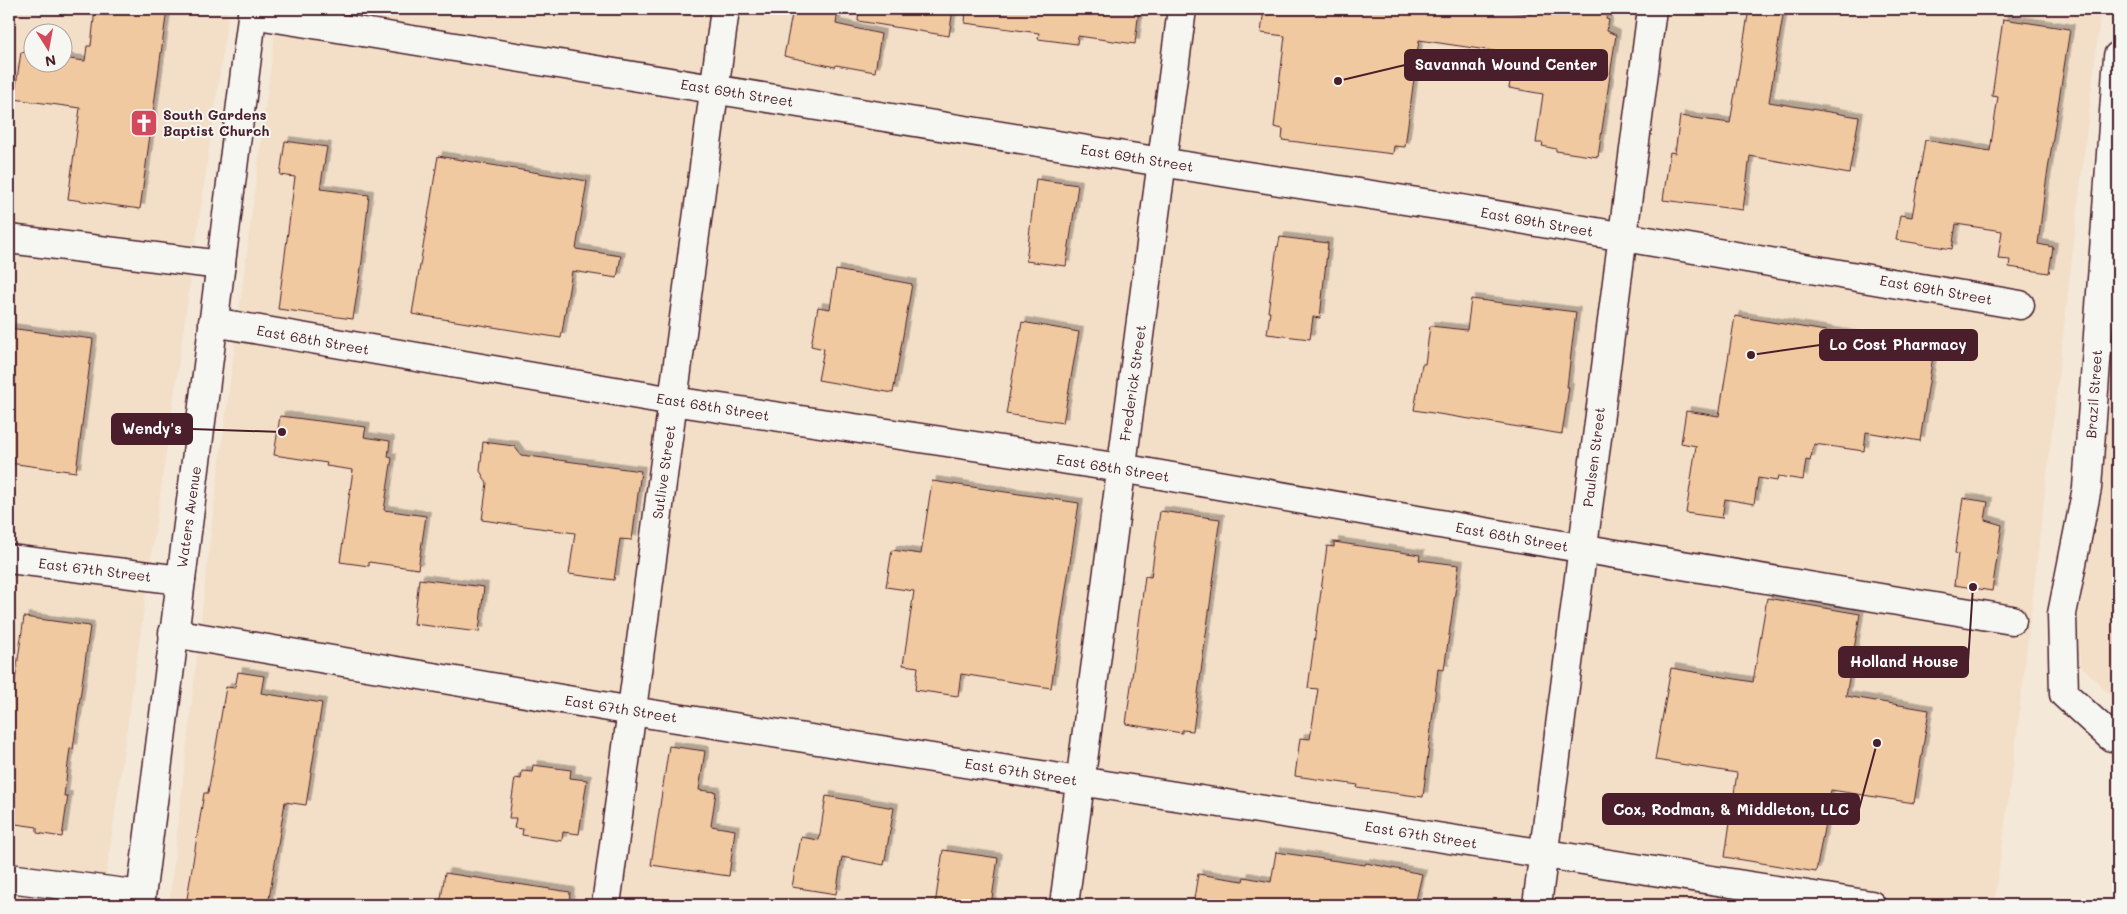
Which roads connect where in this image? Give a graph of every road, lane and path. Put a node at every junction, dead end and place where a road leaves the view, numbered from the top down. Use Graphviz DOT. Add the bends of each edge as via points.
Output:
graph roads {
  1 [pos="725,9"];
  2 [pos="1182,9"];
  3 [pos="1652,9"];
  4 [pos="253,11"];
  5 [pos="2118,56"];
  6 [pos="714,89"];
  7 [pos="1162,162"];
  8 [pos="1622,237"];
  9 [pos="9,239"];
  10 [pos="221,265"];
  11 [pos="2020,305"];
  12 [pos="214,322"];
  13 [pos="673,401"];
  14 [pos="1121,468"];
  15 [pos="1582,548"];
  16 [pos="9,559"];
  17 [pos="181,580"];
  18 [pos="2012,620"];
  19 [pos="173,633"];
  20 [pos="632,711"];
  21 [pos="2118,738"];
  22 [pos="1080,782"];
  23 [pos="1544,854"];
  24 [pos="9,878"];
  25 [pos="140,900"];
  26 [pos="606,905"];
  27 [pos="1064,905"];
  28 [pos="1537,905"];
  29 [pos="1871,905"];
  1 -- 6 [label="street, Sutlive Street"];
  2 -- 7 [label="street, Frederick Street"];
  3 -- 8 [label="street, Paulsen Street"];
  4 -- 6 [label="street, East 69th Street"];
  4 -- 10 [label="street, Waters Avenue"];
  5 -- 21 [label="street, Brazil Street" via="2087,488 2062,614 2064,694 2111,737"];
  6 -- 7 [label="street, East 69th Street"];
  6 -- 13 [label="street, Sutlive Street"];
  7 -- 8 [label="street, East 69th Street"];
  7 -- 14 [label="street, Frederick Street"];
  8 -- 11 [label="street, East 69th Street"];
  8 -- 15 [label="street, Paulsen Street"];
  9 -- 10 [label="street"];
  10 -- 12 [label="street, Waters Avenue"];
  12 -- 13 [label="street, East 68th Street"];
  12 -- 17 [label="street, Waters Avenue"];
  13 -- 14 [label="street, East 68th Street"];
  13 -- 20 [label="street, Sutlive Street"];
  14 -- 15 [label="street, East 68th Street"];
  14 -- 22 [label="street, Frederick Street"];
  15 -- 18 [label="street, East 68th Street"];
  15 -- 23 [label="street, Paulsen Street"];
  16 -- 17 [label="street, East 67th Street"];
  17 -- 19 [label="street, Waters Avenue"];
  19 -- 20 [label="street, East 67th Street"];
  19 -- 25 [label="street, Waters Avenue"];
  20 -- 22 [label="street, East 67th Street"];
  20 -- 26 [label="street, Sutlive Street"];
  22 -- 23 [label="street, East 67th Street"];
  22 -- 27 [label="street, Frederick Street"];
  23 -- 28 [label="street, Paulsen Street"];
  23 -- 29 [label="street, East 67th Street"];
  24 -- 25 [label="street"];
}
